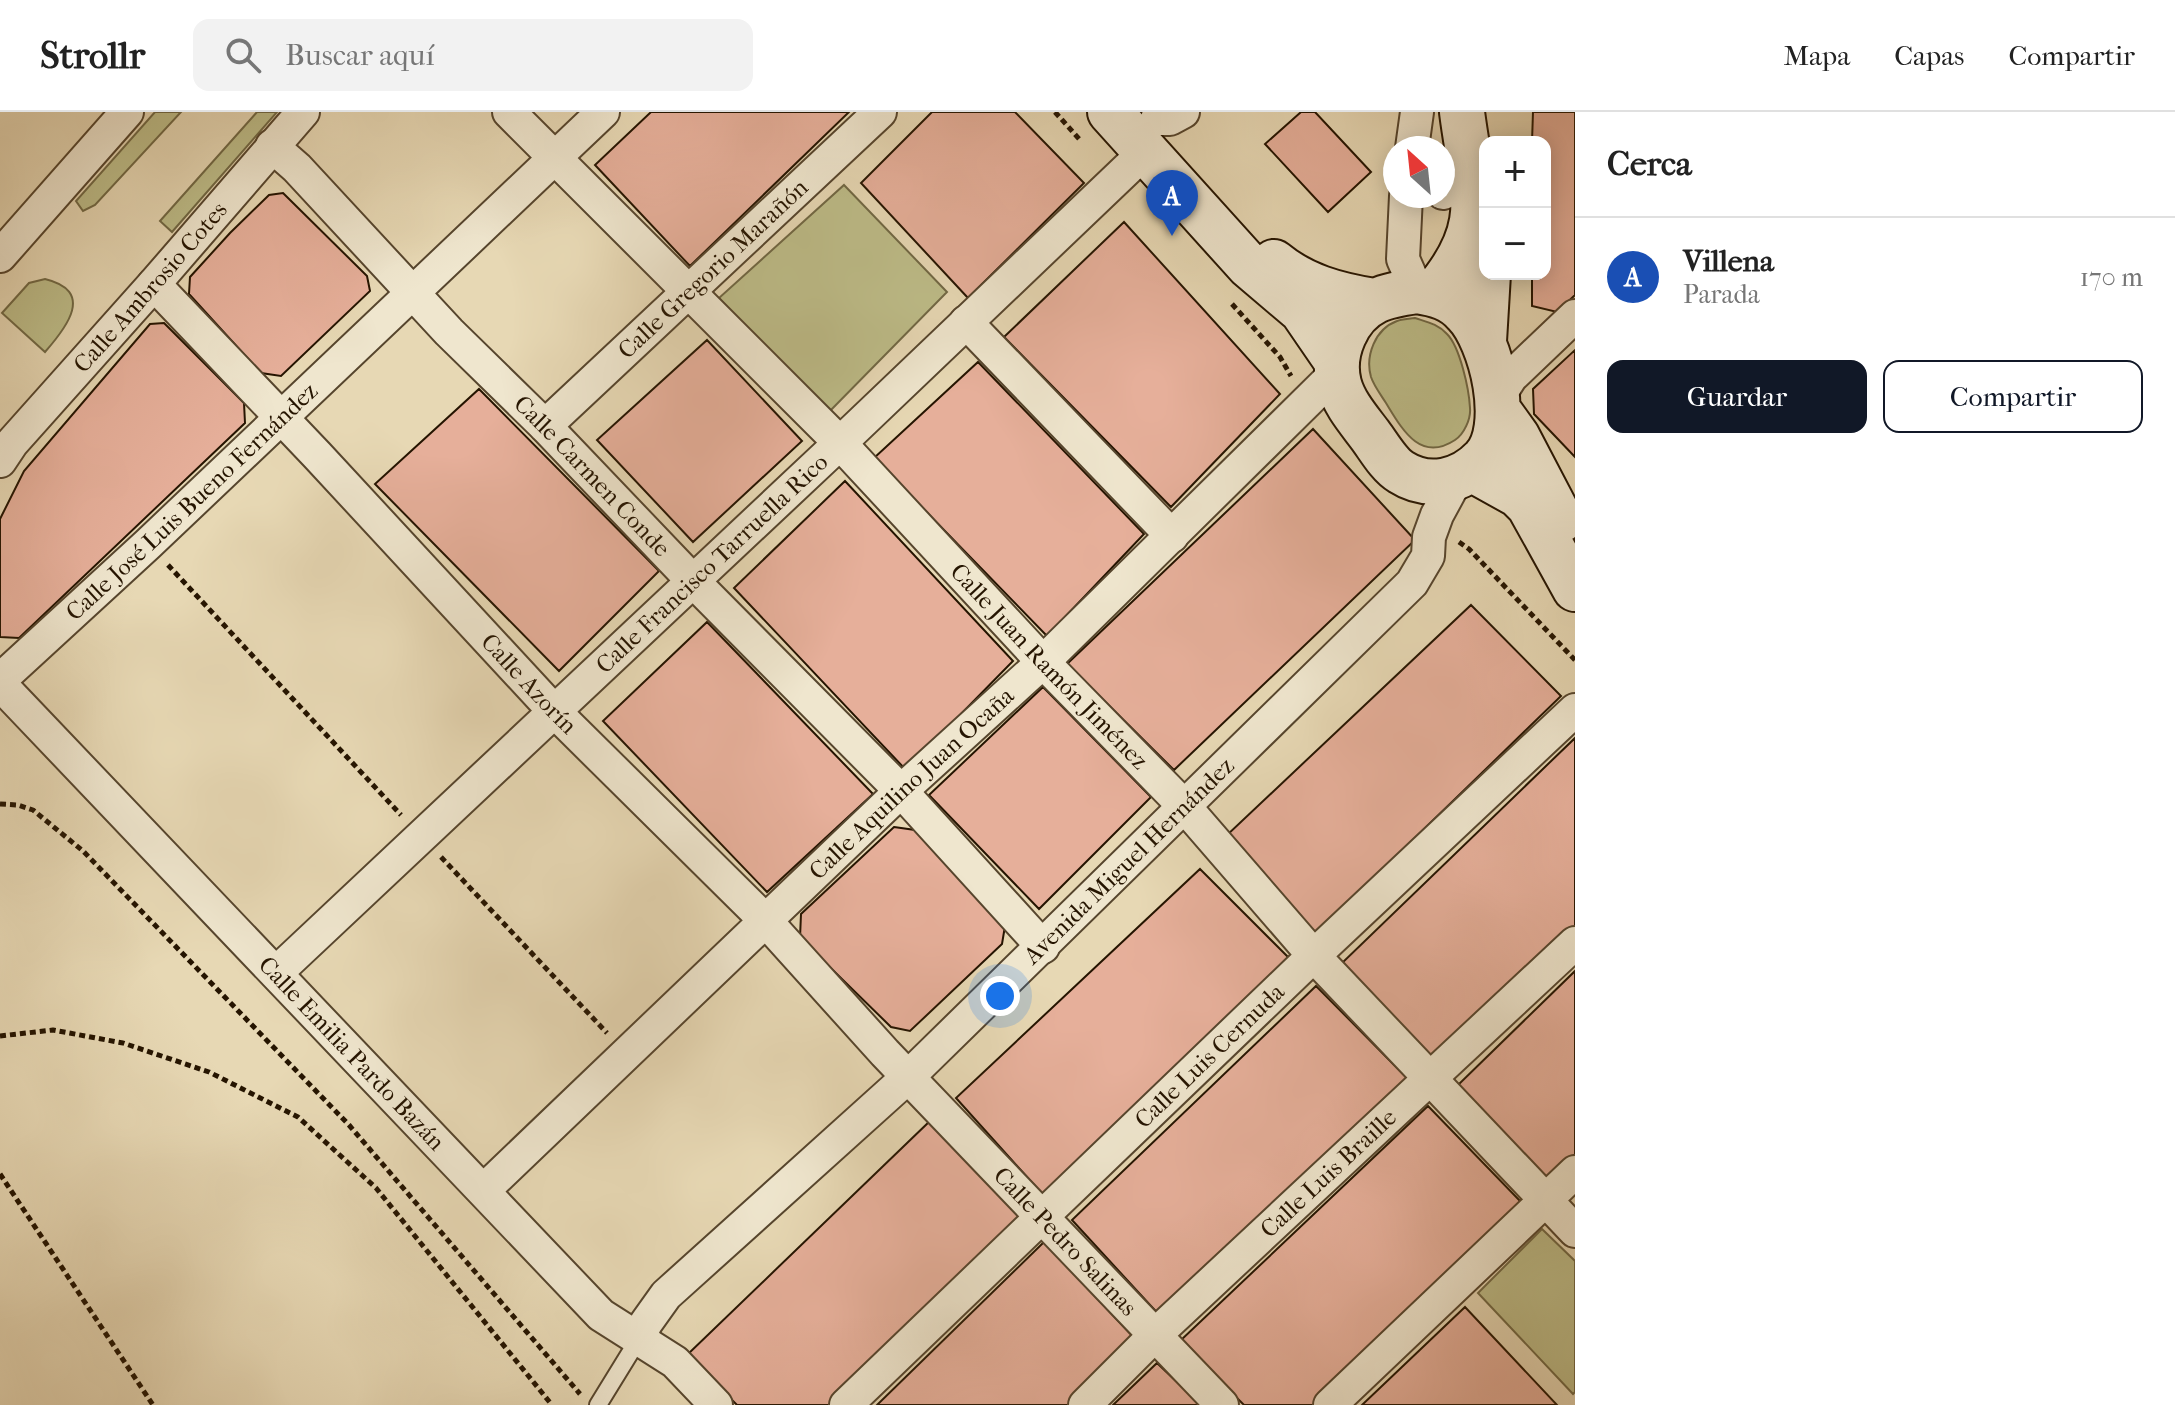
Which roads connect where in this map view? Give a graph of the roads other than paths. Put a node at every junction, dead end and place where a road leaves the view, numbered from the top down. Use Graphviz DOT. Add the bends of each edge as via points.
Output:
graph roads {
  1 [pos="127,112"];
  2 [pos="303,112"];
  3 [pos="509,112"];
  4 [pos="603,112"];
  5 [pos="880,112"];
  6 [pos="1110,112"];
  7 [pos="1417,112"];
  8 [pos="1462,112"];
  9 [pos="1487,112"];
  10 [pos="1159,124"];
  11 [pos="1414,136"];
  12 [pos="1482,136"];
  13 [pos="272,146"];
  14 [pos="1479,149"];
  15 [pos="555,159"];
  16 [pos="1455,178"];
  17 [pos="1405,208"];
  18 [pos="1411,208"];
  19 [pos="1430,208"];
  20 [pos="0,256"];
  21 [pos="1488,280"];
  22 [pos="154,284"];
  23 [pos="689,290"];
  24 [pos="411,291"];
  25 [pos="1425,292"];
  26 [pos="1374,301"];
  27 [pos="1575,316"];
  28 [pos="966,322"];
  29 [pos="1484,341"];
  30 [pos="1337,368"];
  31 [pos="1498,405"];
  32 [pos="281,418"];
  33 [pos="545,426"];
  34 [pos="840,443"];
  35 [pos="0,461"];
  36 [pos="1399,471"];
  37 [pos="1465,474"];
  38 [pos="1572,534"];
  39 [pos="1172,536"];
  40 [pos="1429,537"];
  41 [pos="692,580"];
  42 [pos="1575,589"];
  43 [pos="1043,662"];
  44 [pos="0,682"];
  45 [pos="1575,710"];
  46 [pos="554,711"];
  47 [pos="901,791"];
  48 [pos="1185,807"];
  49 [pos="765,920"];
  50 [pos="1575,943"];
  51 [pos="1043,947"];
  52 [pos="1314,956"];
  53 [pos="276,973"];
  54 [pos="909,1076"];
  55 [pos="1430,1081"];
  56 [pos="1575,1172"];
  57 [pos="484,1190"];
  58 [pos="1546,1200"];
  59 [pos="1042,1217"];
  60 [pos="1575,1231"];
  61 [pos="1154,1336"];
  62 [pos="638,1340"];
  63 [pos="598,1405"];
  64 [pos="716,1405"];
  65 [pos="846,1405"];
  66 [pos="1085,1405"];
  67 [pos="1222,1405"];
  68 [pos="1330,1405"];
  1 -- 20 [label="street"];
  2 -- 13 [label="street, Calle Ambrosio Cotes"];
  3 -- 15 [label="street, Calle Juan Ramón Jiménez"];
  4 -- 15 [label="street, Calle José Luis Bueno Fernández"];
  5 -- 23 [label="street, Calle Gregorio Marañón"];
  6 -- 10 [label="street"];
  7 -- 11 [label="street"];
  8 -- 14 [label="street"];
  9 -- 12 [label="street"];
  10 -- 26 [label="street" via="1274,262 1318,289"];
  10 -- 28 [label="street, Calle Francisco Tarruella Rico"];
  10 -- 30 [label="street" via="1249,266 1302,311"];
  13 -- 22 [label="street, Calle Ambrosio Cotes"];
  13 -- 24 [label="street, Calle Carmen Conde"];
  14 -- 16 [label="street"];
  14 -- 25 [label="street" via="1474,218 1465,247 1446,279"];
  15 -- 23 [label="street, Calle Juan Ramón Jiménez"];
  15 -- 24 [label="street, Calle José Luis Bueno Fernández"];
  17 -- 25 [label="street" via="1403,259 1409,278"];
  18 -- 19 [label="street"];
  21 -- 29 [label="street"];
  22 -- 32 [label="street, Calle Azorín"];
  22 -- 35 [label="street, Calle Ambrosio Cotes"];
  23 -- 33 [label="street, Calle Gregorio Marañón"];
  23 -- 34 [label="street, Calle Juan Ramón Jiménez"];
  24 -- 32 [label="street, Calle José Luis Bueno Fernández"];
  24 -- 33 [label="street, Calle Carmen Conde"];
  25 -- 26 [label="street"];
  25 -- 29 [label="street" via="1463,310"];
  26 -- 30 [label="street" via="1348,327"];
  27 -- 31 [label="street" via="1511,377"];
  28 -- 34 [label="street, Calle Francisco Tarruella Rico"];
  28 -- 39 [label="street"];
  29 -- 31 [label="street"];
  30 -- 36 [label="street" via="1346,401"];
  30 -- 39 [label="street, Calle Aquilino Juan Ocaña"];
  31 -- 37 [label="street" via="1495,441 1488,455"];
  31 -- 38 [label="street"];
  32 -- 44 [label="street, Calle José Luis Bueno Fernández"];
  32 -- 46 [label="street, Calle Azorín"];
  33 -- 41 [label="street, Calle Carmen Conde"];
  34 -- 41 [label="street, Calle Francisco Tarruella Rico"];
  34 -- 43 [label="street, Calle Juan Ramón Jiménez"];
  36 -- 37 [label="street" via="1434,482"];
  36 -- 40 [label="street"];
  37 -- 40 [label="street, Avenida Miguel Hernández" via="1444,499"];
  37 -- 42 [label="street" via="1518,495 1529,506"];
  39 -- 43 [label="street, Calle Aquilino Juan Ocaña"];
  40 -- 48 [label="street, Avenida Miguel Hernández" via="1428,556 1412,583"];
  41 -- 46 [label="street, Calle Francisco Tarruella Rico"];
  41 -- 47 [label="street, Calle Carmen Conde"];
  43 -- 47 [label="street, Calle Aquilino Juan Ocaña"];
  43 -- 48 [label="street, Calle Juan Ramón Jiménez"];
  44 -- 53 [label="street, Calle Emilia Pardo Bazán"];
  45 -- 52 [label="street, Calle Luis Cernuda"];
  46 -- 49 [label="street, Calle Azorín"];
  46 -- 53 [label="street, Calle Francisco Tarruella Rico"];
  47 -- 49 [label="street, Calle Aquilino Juan Ocaña"];
  47 -- 51 [label="street, Calle Carmen Conde"];
  48 -- 51 [label="street, Avenida Miguel Hernández"];
  48 -- 52 [label="street, Calle Juan Ramón Jiménez"];
  49 -- 54 [label="street, Calle Azorín"];
  49 -- 57 [label="street, Calle Aquilino Juan Ocaña"];
  50 -- 55 [label="street, Calle Luis Braille"];
  51 -- 54 [label="street, Avenida Miguel Hernández"];
  52 -- 55 [label="street, Calle Juan Ramón Jiménez"];
  52 -- 59 [label="street, Calle Luis Cernuda"];
  53 -- 57 [label="street, Calle Emilia Pardo Bazán"];
  54 -- 59 [label="street, Calle Pedro Salinas"];
  54 -- 62 [label="street, Avenida Miguel Hernández" via="666,1295"];
  55 -- 58 [label="street, Calle Juan Ramón Jiménez"];
  55 -- 61 [label="street, Calle Luis Braille"];
  56 -- 58 [label="street"];
  57 -- 62 [label="street, Calle Emilia Pardo Bazán" via="601,1315"];
  58 -- 60 [label="street, Calle Juan Ramón Jiménez"];
  58 -- 68 [label="street"];
  59 -- 61 [label="street, Calle Pedro Salinas"];
  59 -- 65 [label="street, Calle Luis Cernuda"];
  61 -- 66 [label="street, Calle Luis Braille"];
  61 -- 67 [label="street, Calle Pedro Salinas"];
  62 -- 63 [label="lane"];
  62 -- 64 [label="street, Calle Emilia Pardo Bazán" via="675,1362"];
}
